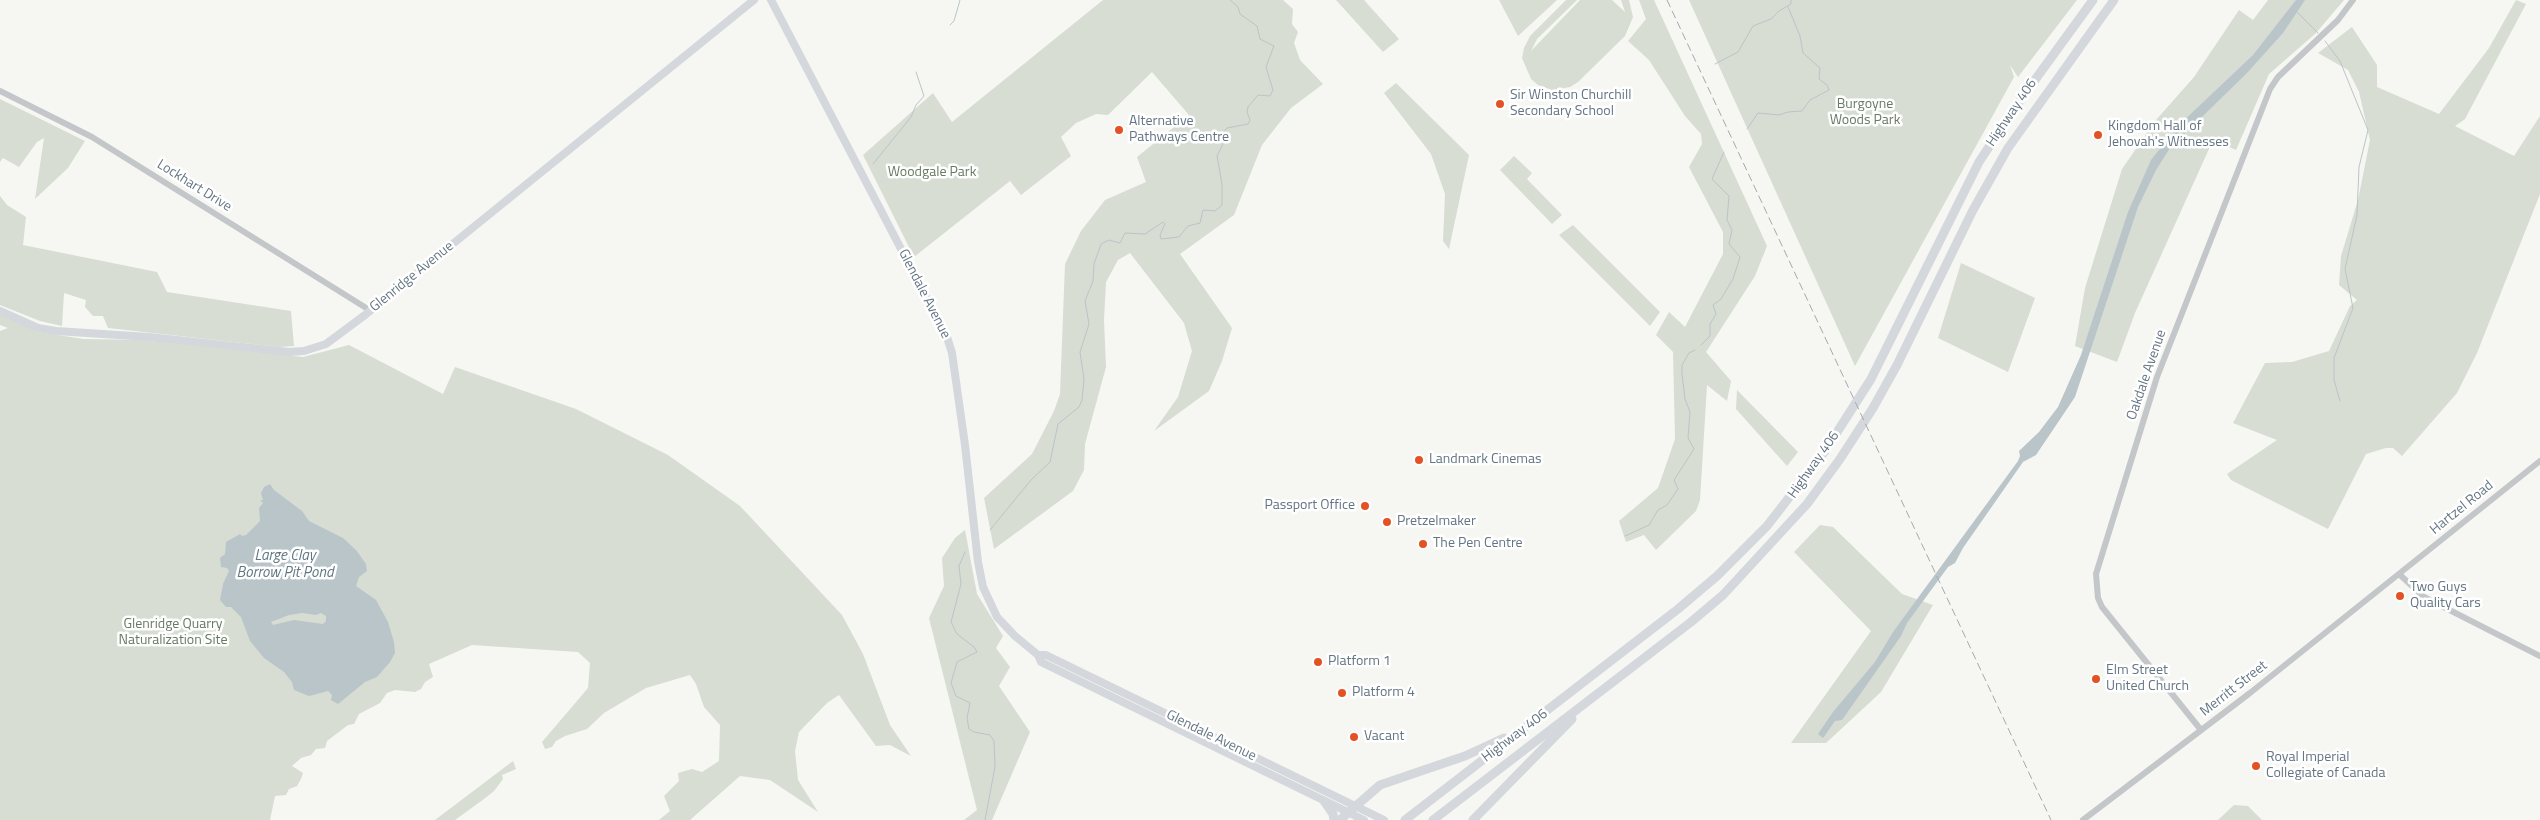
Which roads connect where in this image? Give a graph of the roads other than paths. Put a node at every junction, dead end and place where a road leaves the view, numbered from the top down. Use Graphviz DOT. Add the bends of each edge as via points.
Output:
graph roads {
  1 [pos="754,0"];
  2 [pos="770,0"];
  3 [pos="2094,0"];
  4 [pos="2114,0"];
  5 [pos="2353,0"];
  6 [pos="0,91"];
  7 [pos="371,310"];
  8 [pos="0,311"];
  9 [pos="2540,461"];
  10 [pos="2399,574"];
  11 [pos="1038,655"];
  12 [pos="2540,656"];
  13 [pos="1573,692"];
  14 [pos="1587,703"];
  15 [pos="1196,729"];
  16 [pos="2201,730"];
  17 [pos="1190,736"];
  18 [pos="1324,801"];
  19 [pos="1352,809"];
  20 [pos="1406,819"];
  21 [pos="1334,820"];
  22 [pos="1340,820"];
  23 [pos="1364,820"];
  24 [pos="1384,820"];
  25 [pos="1433,820"];
  26 [pos="1474,820"];
  27 [pos="2083,820"];
  1 -- 7 [label="main road, Glenridge Avenue"];
  2 -- 11 [label="main road, Glendale Avenue" via="947,337 983,587 997,617"];
  3 -- 13 [label="highway, Highway 406" via="1979,162 1871,379 1825,451 1767,526 1717,576"];
  4 -- 14 [label="highway, Highway 406" via="2008,148 1973,210 1897,365 1840,459 1807,504 1723,595"];
  5 -- 16 [label="street, Oakdale Avenue" via="2338,20 2270,88 2157,378 2096,574 2102,607"];
  6 -- 7 [label="street, Lockhart Drive" via="92,137"];
  7 -- 8 [label="main road, Glenridge Avenue" via="326,344 290,352 45,330"];
  9 -- 10 [label="street, Hartzel Road"];
  10 -- 12 [label="street" via="2424,597"];
  10 -- 16 [label="street, Merritt Street"];
  11 -- 15 [label="main road, Glendale Avenue" via="1046,655"];
  11 -- 17 [label="main road, Glendale Avenue" via="1041,662"];
  13 -- 19 [label="highway" via="1496,743 1440,766 1380,785"];
  13 -- 20 [label="highway, Highway 406"];
  14 -- 25 [label="highway, Highway 406"];
  14 -- 26 [label="highway"];
  15 -- 17 [label="main road"];
  15 -- 19 [label="main road, Glendale Avenue"];
  16 -- 27 [label="street, Merritt Street"];
  17 -- 18 [label="main road, Glendale Avenue"];
  18 -- 19 [label="main road, Glendale Avenue"];
  18 -- 21 [label="highway"];
  19 -- 22 [label="highway"];
  19 -- 23 [label="main road, Glendale Avenue"];
  19 -- 24 [label="main road, Glendale Avenue"];
}
